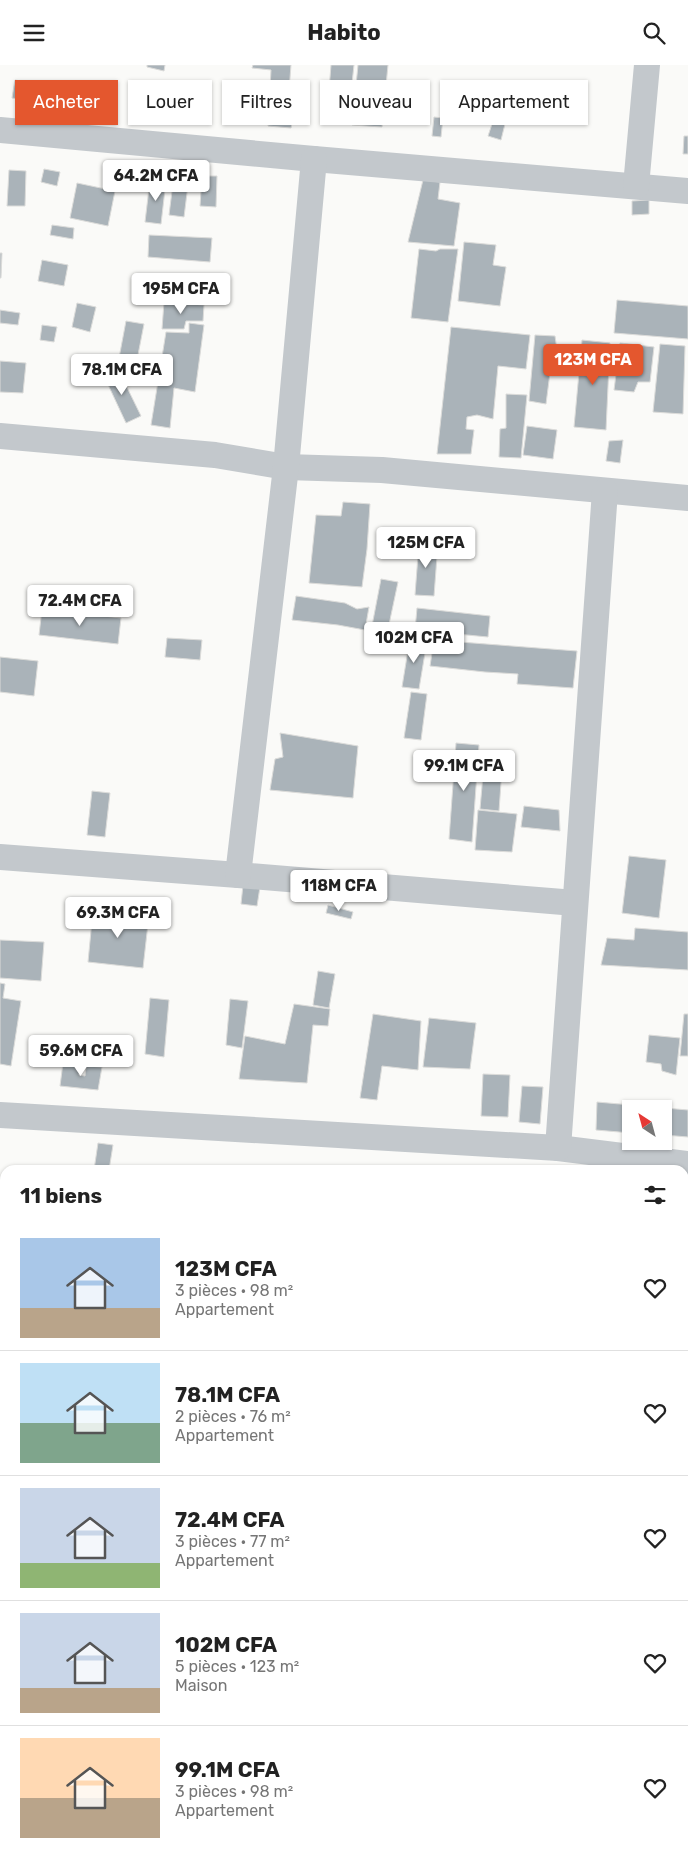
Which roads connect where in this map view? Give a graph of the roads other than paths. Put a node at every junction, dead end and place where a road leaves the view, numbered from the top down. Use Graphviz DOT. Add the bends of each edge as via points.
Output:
graph roads {
  1 [pos="647,65"];
  2 [pos="0,130"];
  3 [pos="314,159"];
  4 [pos="636,186"];
  5 [pos="688,191"];
  6 [pos="0,436"];
  7 [pos="286,467"];
  8 [pos="605,491"];
  9 [pos="688,498"];
  10 [pos="0,857"];
  11 [pos="238,875"];
  12 [pos="575,903"];
  13 [pos="0,1115"];
  14 [pos="558,1148"];
  15 [pos="688,1164"];
  1 -- 4 [label="street"];
  2 -- 3 [label="street"];
  3 -- 4 [label="street"];
  3 -- 7 [label="street"];
  4 -- 5 [label="street"];
  6 -- 7 [label="street" via="215,455"];
  7 -- 8 [label="street" via="382,470"];
  7 -- 11 [label="street"];
  8 -- 9 [label="street"];
  8 -- 12 [label="street"];
  10 -- 11 [label="street"];
  11 -- 12 [label="street"];
  12 -- 14 [label="street"];
  13 -- 14 [label="street"];
  14 -- 15 [label="street"];
}
